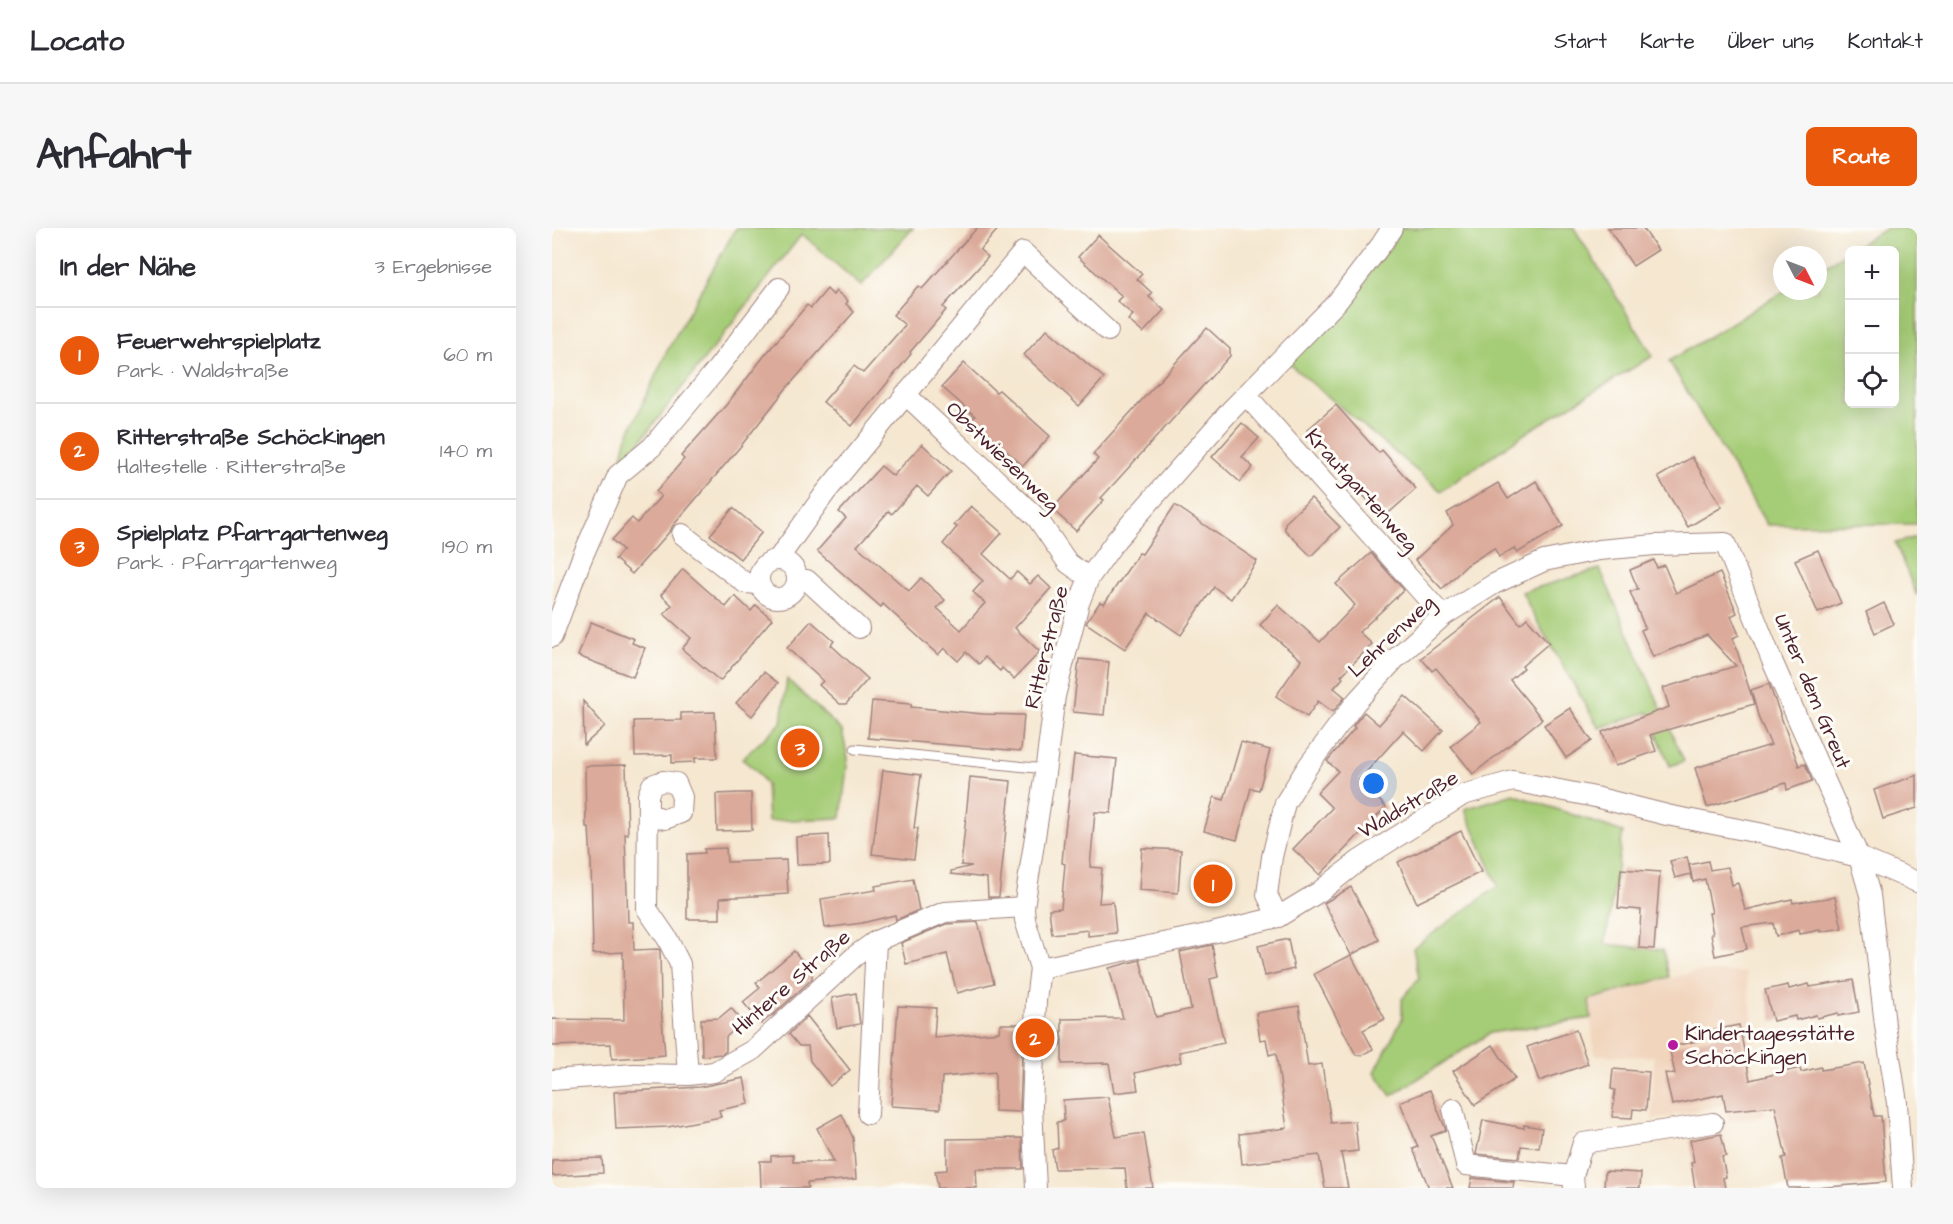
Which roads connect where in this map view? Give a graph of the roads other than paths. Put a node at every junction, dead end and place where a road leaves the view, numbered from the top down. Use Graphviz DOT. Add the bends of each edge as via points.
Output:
graph roads {
  1 [pos="1392,228"];
  2 [pos="779,288"];
  3 [pos="1108,332"];
  4 [pos="905,394"];
  5 [pos="1246,395"];
  6 [pos="682,534"];
  7 [pos="1725,543"];
  8 [pos="778,559"];
  9 [pos="1089,578"];
  10 [pos="797,581"];
  11 [pos="759,584"];
  12 [pos="1443,616"];
  13 [pos="860,628"];
  14 [pos="552,638"];
  15 [pos="855,749"];
  16 [pos="1045,770"];
  17 [pos="648,814"];
  18 [pos="1859,857"];
  19 [pos="1917,882"];
  20 [pos="1024,907"];
  21 [pos="1278,917"];
  22 [pos="876,941"];
  23 [pos="1040,968"];
  24 [pos="688,1075"];
  25 [pos="552,1080"];
  26 [pos="1453,1109"];
  27 [pos="868,1114"];
  28 [pos="1713,1123"];
  29 [pos="1574,1182"];
  30 [pos="1036,1188"];
  31 [pos="1903,1188"];
  1 -- 5 [label="street, Ritterstraße" via="1337,302"];
  2 -- 14 [label="street" via="652,447 618,475"];
  3 -- 4 [label="street" via="1023,252"];
  4 -- 8 [label="street"];
  4 -- 9 [label="street, Obstwiesenweg" via="1037,518 1068,563"];
  5 -- 9 [label="street, Ritterstraße" via="1116,540"];
  5 -- 12 [label="street, Krautgartenweg"];
  6 -- 11 [label="street" via="745,583"];
  7 -- 12 [label="street, Lehrenweg" via="1599,550 1544,561 1494,584"];
  7 -- 18 [label="street, Unter dem Greut"];
  8 -- 10 [label="street" via="794,568"];
  8 -- 11 [label="street" via="762,567"];
  9 -- 16 [label="street, Ritterstraße" via="1055,696"];
  10 -- 11 [label="street" via="792,592 782,598 765,594"];
  10 -- 13 [label="street" via="807,580"];
  12 -- 21 [label="street, Lehrenweg" via="1395,659 1356,702 1285,802 1267,895"];
  15 -- 16 [label="lane"];
  16 -- 20 [label="street, Ritterstraße"];
  17 -- 24 [label="street" via="647,909 680,964"];
  18 -- 19 [label="street, Waldstraße"];
  18 -- 21 [label="street, Waldstraße" via="1513,781 1463,795"];
  18 -- 31 [label="street, Unter dem Greut" via="1870,895 1897,1103"];
  20 -- 22 [label="street, Hintere Straße" via="945,912"];
  20 -- 23 [label="street, Ritterstraße"];
  21 -- 23 [label="street, Waldstraße"];
  22 -- 24 [label="street, Hintere Straße" via="753,1050 714,1072"];
  22 -- 27 [label="street"];
  23 -- 30 [label="street, Ritterstraße" via="1032,1107"];
  24 -- 25 [label="street, Hintere Straße"];
  26 -- 29 [label="street" via="1466,1165"];
  28 -- 29 [label="street" via="1583,1143"];
}
